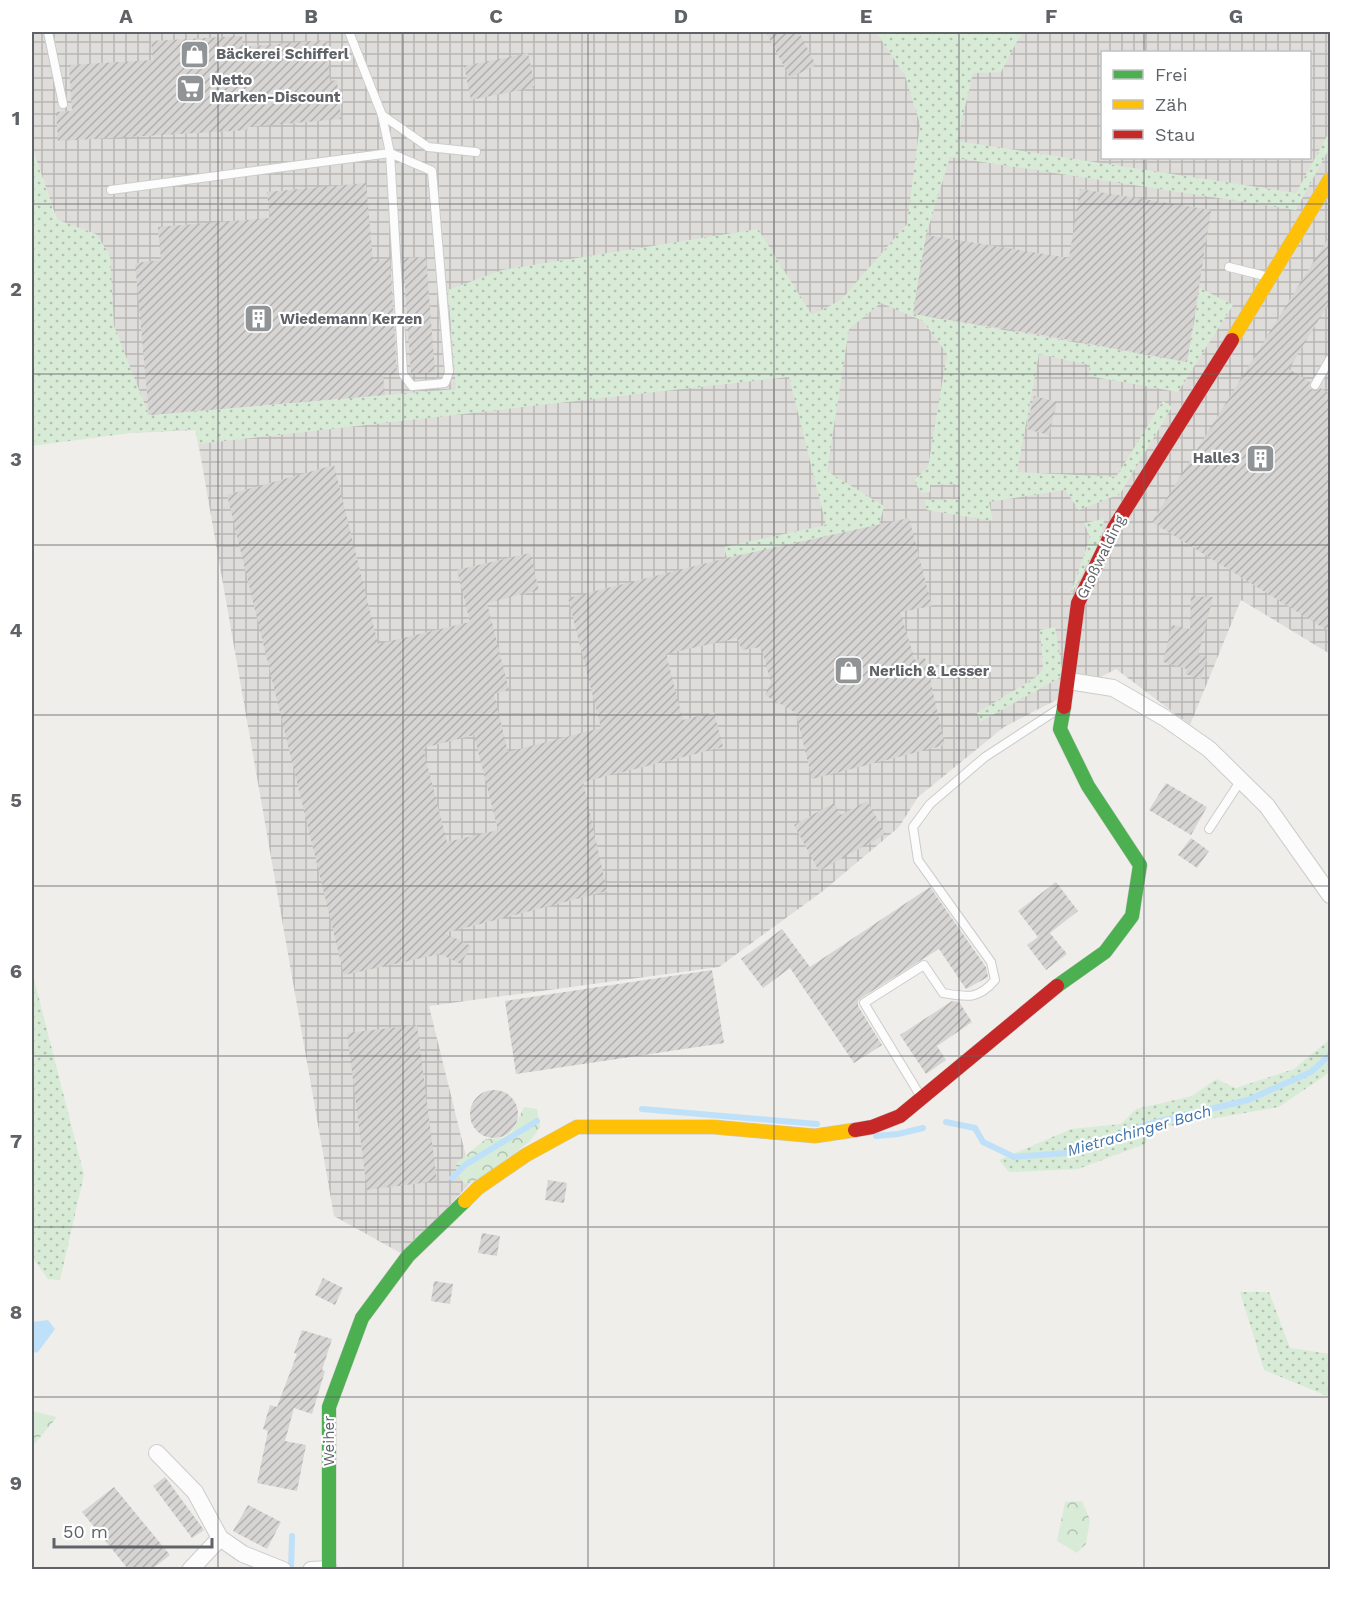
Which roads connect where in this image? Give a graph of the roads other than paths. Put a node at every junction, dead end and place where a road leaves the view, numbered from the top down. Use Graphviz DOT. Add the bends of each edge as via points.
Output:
graph roads {
  1 [pos="48,32"];
  2 [pos="349,32"];
  3 [pos="63,104"];
  4 [pos="382,115"];
  5 [pos="476,152"];
  6 [pos="390,153"];
  7 [pos="1330,179"];
  8 [pos="111,190"];
  9 [pos="1229,267"];
  10 [pos="1271,278"];
  11 [pos="1330,359"];
  12 [pos="1315,385"];
  13 [pos="1069,681"];
  14 [pos="1065,705"];
  15 [pos="1241,780"];
  16 [pos="1209,829"];
  17 [pos="1330,895"];
  18 [pos="922,1098"];
  19 [pos="157,1453"];
  20 [pos="220,1538"];
  21 [pos="190,1569"];
  22 [pos="283,1569"];
  23 [pos="310,1569"];
  24 [pos="329,1569"];
  1 -- 3 [label="lane"];
  2 -- 4 [label="lane"];
  4 -- 5 [label="lane" via="428,147"];
  4 -- 6 [label="lane"];
  6 -- 6 [label="lane" via="403,374 412,386 445,383 449,372 432,171"];
  6 -- 8 [label="lane"];
  7 -- 10 [label="street, Großwalding"];
  9 -- 10 [label="lane"];
  10 -- 13 [label="street, Großwalding" via="1115,526 1078,603"];
  11 -- 12 [label="lane"];
  13 -- 14 [label="street, Großwalding"];
  13 -- 15 [label="street" via="1113,688 1209,749"];
  14 -- 18 [label="street, Großwalding" via="1060,729 1088,786 1140,864 1132,916 1105,952 1042,997"];
  14 -- 18 [label="lane" via="985,757 930,804 914,827 918,860 991,962 995,980 985,992 966,997 943,993 924,965 864,1003"];
  15 -- 16 [label="lane"];
  15 -- 17 [label="street" via="1267,806"];
  18 -- 24 [label="street, Weiher" via="900,1116 872,1127 815,1136 714,1127 577,1126 478,1188 408,1256 362,1318 329,1407"];
  19 -- 20 [label="street" via="195,1492"];
  20 -- 21 [label="street"];
  20 -- 22 [label="street" via="243,1554"];
  23 -- 24 [label="street, Weiher"];
}
